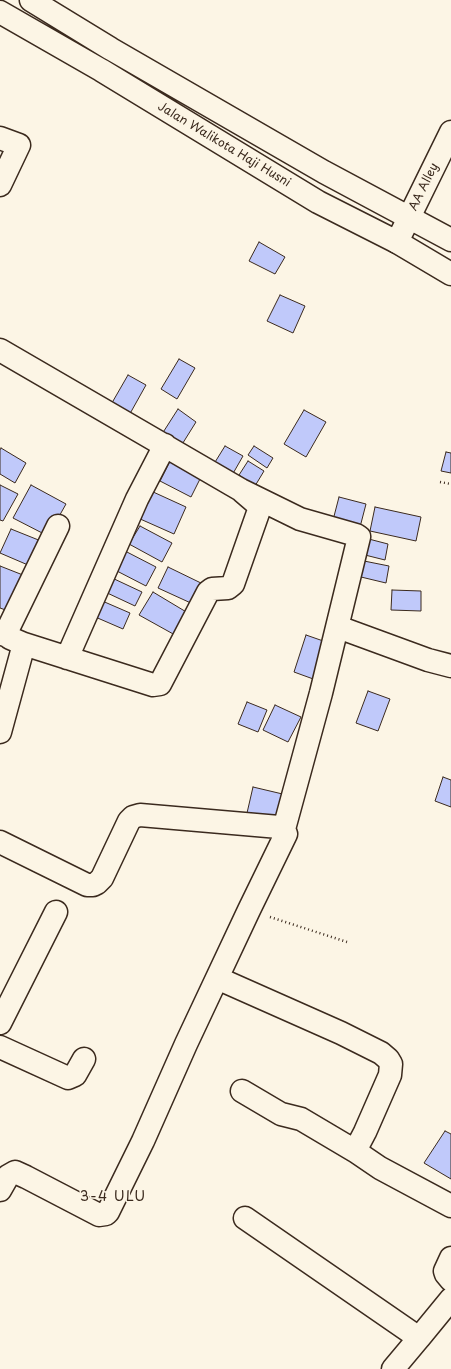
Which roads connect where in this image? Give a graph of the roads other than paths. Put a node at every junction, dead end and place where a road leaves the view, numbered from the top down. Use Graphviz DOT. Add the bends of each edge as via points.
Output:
graph roads {
  1 [pos="30,0"];
  2 [pos="0,12"];
  3 [pos="451,132"];
  4 [pos="10,142"];
  5 [pos="0,185"];
  6 [pos="409,217"];
  7 [pos="451,240"];
  8 [pos="397,242"];
  9 [pos="451,274"];
  10 [pos="0,350"];
  11 [pos="165,445"];
  12 [pos="241,490"];
  13 [pos="58,526"];
  14 [pos="338,627"];
  15 [pos="2,634"];
  16 [pos="24,644"];
  17 [pos="67,658"];
  18 [pos="451,666"];
  19 [pos="0,732"];
  20 [pos="284,829"];
  21 [pos="0,842"];
  22 [pos="56,912"];
  23 [pos="217,978"];
  24 [pos="0,1023"];
  25 [pos="0,1047"];
  26 [pos="84,1059"];
  27 [pos="242,1091"];
  28 [pos="355,1152"];
  29 [pos="0,1190"];
  30 [pos="451,1206"];
  31 [pos="245,1218"];
  32 [pos="451,1258"];
  33 [pos="451,1280"];
  34 [pos="451,1299"];
  35 [pos="419,1338"];
  36 [pos="393,1369"];
  1 -- 6 [label="street" via="290,152"];
  2 -- 8 [label="street, Jalan Walikota Haji Husni" via="101,70 318,202"];
  3 -- 6 [label="street, AA Alley"];
  4 -- 5 [label="street"];
  6 -- 7 [label="street"];
  6 -- 8 [label="street, AA Alley"];
  8 -- 9 [label="street, Jalan Walikota Haji Husni"];
  10 -- 11 [label="street"];
  11 -- 12 [label="street"];
  11 -- 17 [label="street" via="137,499"];
  12 -- 14 [label="street" via="300,519 359,537"];
  12 -- 17 [label="street" via="257,504 259,510 233,584 228,588 212,589 208,592 160,684 153,685"];
  13 -- 15 [label="street"];
  14 -- 18 [label="street"];
  14 -- 20 [label="street"];
  15 -- 16 [label="street"];
  16 -- 17 [label="street"];
  16 -- 19 [label="street"];
  20 -- 21 [label="street" via="140,815 133,817 102,878 93,885"];
  20 -- 23 [label="street" via="285,838"];
  22 -- 24 [label="street"];
  23 -- 28 [label="street" via="341,1033 388,1059 391,1064 390,1075"];
  23 -- 29 [label="street" via="143,1141 106,1214 99,1215 14,1172 8,1176"];
  25 -- 26 [label="street" via="68,1078 75,1075"];
  27 -- 28 [label="street" via="281,1114 301,1119"];
  28 -- 30 [label="street"];
  31 -- 35 [label="street"];
  32 -- 33 [label="street" via="445,1271"];
  34 -- 35 [label="street"];
  35 -- 36 [label="street"];
}
